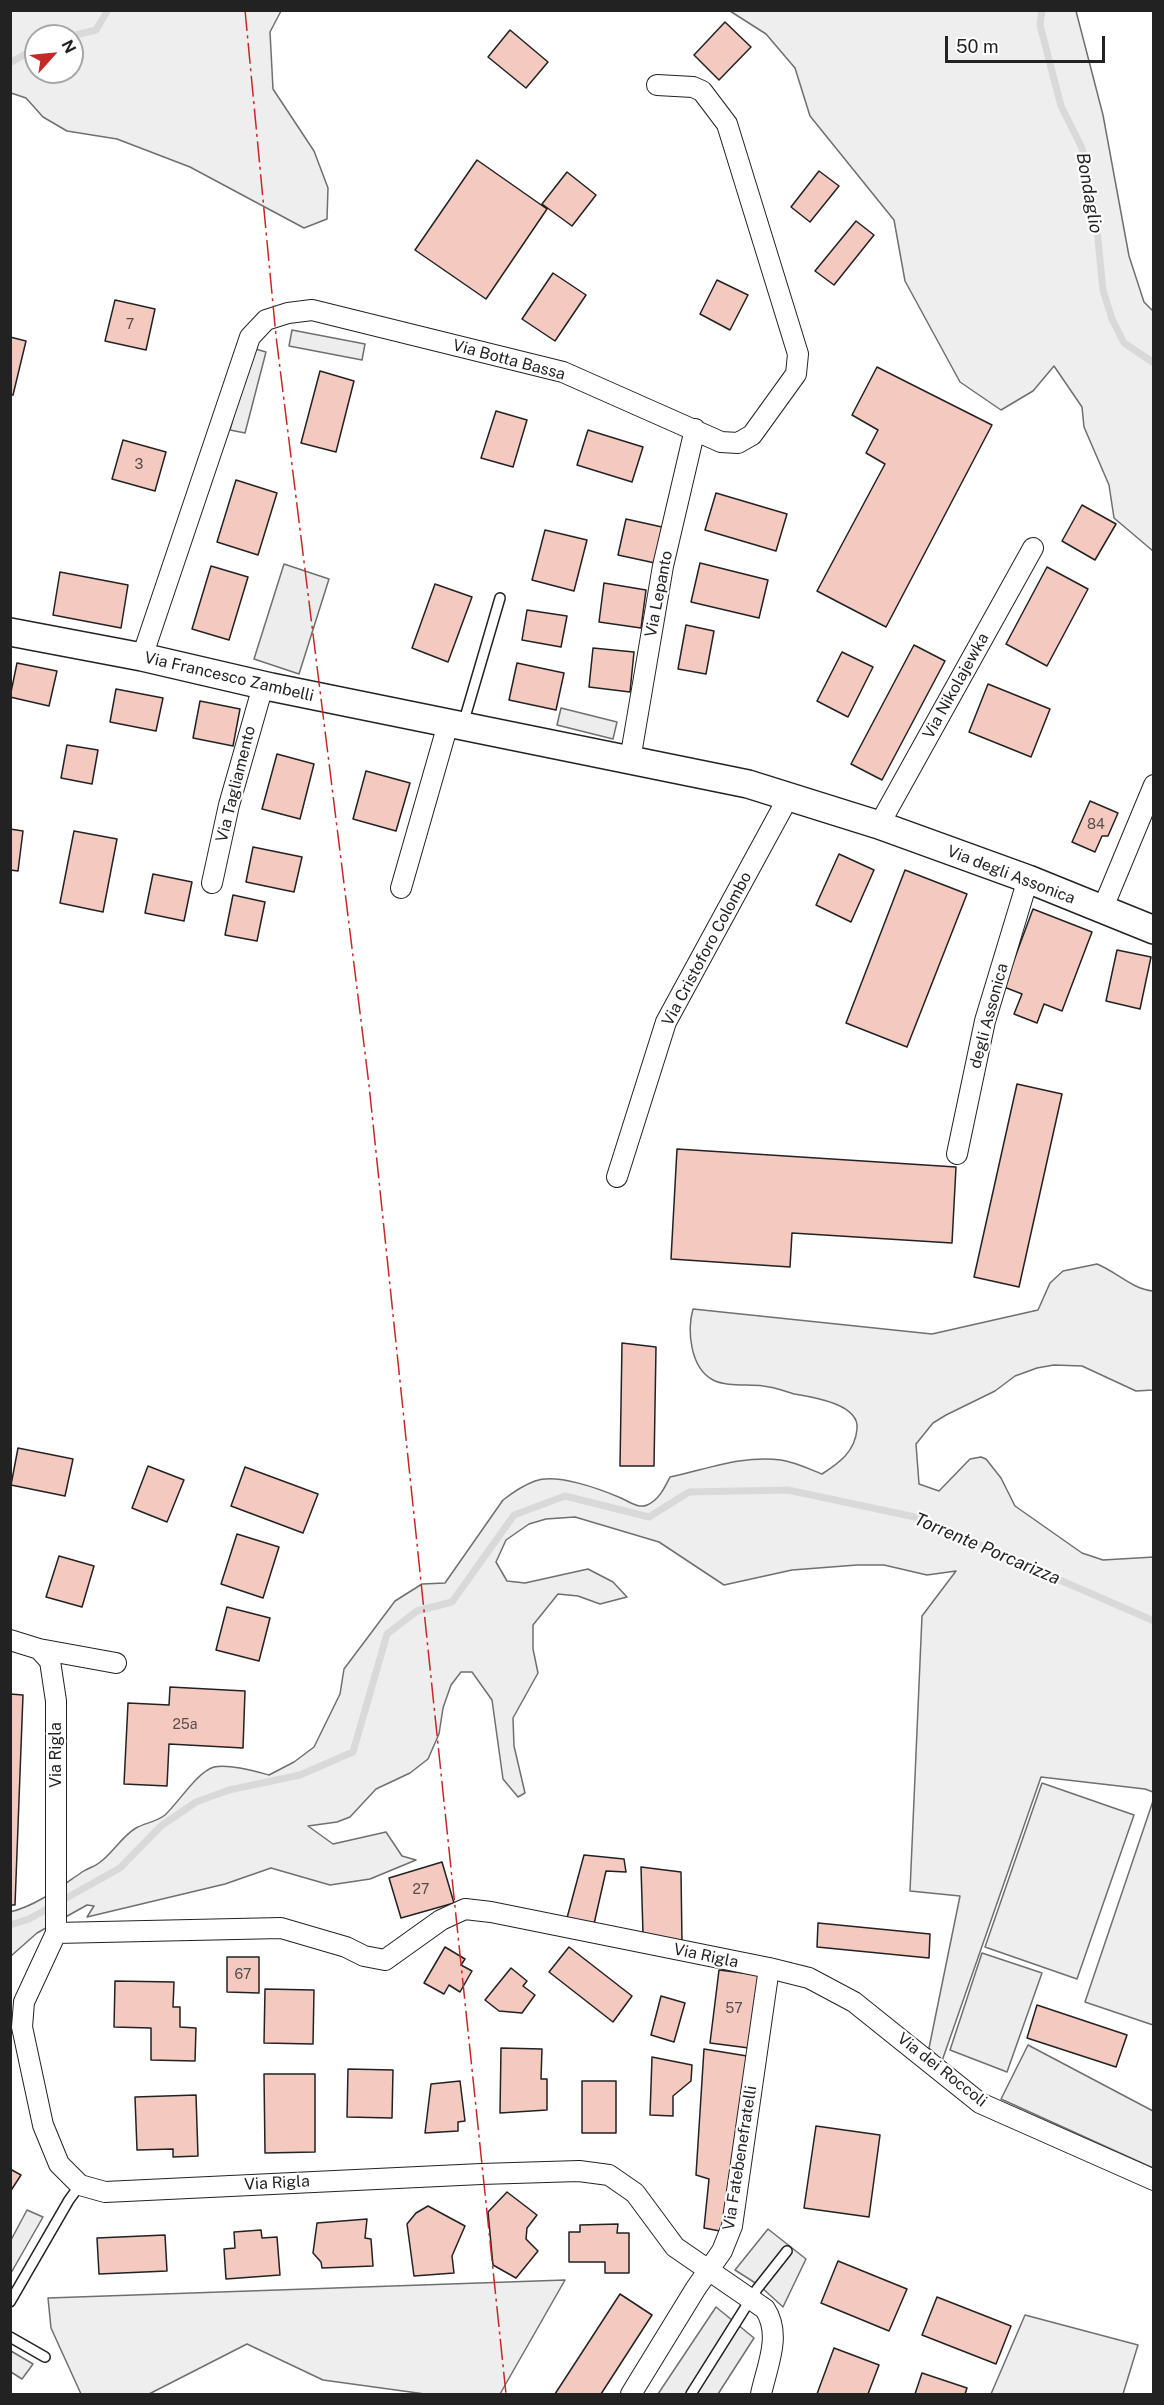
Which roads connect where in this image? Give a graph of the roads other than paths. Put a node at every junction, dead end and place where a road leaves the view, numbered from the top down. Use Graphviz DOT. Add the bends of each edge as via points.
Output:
graph roads {
  1 [pos="657,85"];
  2 [pos="695,429"];
  3 [pos="1034,548"];
  4 [pos="500,598"];
  5 [pos="10,632"];
  6 [pos="142,657"];
  7 [pos="263,686"];
  8 [pos="455,725"];
  9 [pos="630,760"];
  10 [pos="1154,785"];
  11 [pos="789,796"];
  12 [pos="874,823"];
  13 [pos="1028,879"];
  14 [pos="212,883"];
  15 [pos="401,888"];
  16 [pos="1102,910"];
  17 [pos="1154,930"];
  18 [pos="957,1154"];
  19 [pos="617,1177"];
  20 [pos="10,1640"];
  21 [pos="39,1648"];
  22 [pos="116,1663"];
  23 [pos="56,1924"];
  24 [pos="769,1968"];
  25 [pos="1154,2180"];
  26 [pos="80,2185"];
  27 [pos="787,2251"];
  28 [pos="708,2270"];
  29 [pos="750,2300"];
  30 [pos="10,2302"];
  31 [pos="10,2337"];
  32 [pos="45,2356"];
  33 [pos="631,2394"];
  34 [pos="691,2394"];
  35 [pos="761,2394"];
  1 -- 2 [label="street, Via Botta Bassa" via="702,91 727,124 798,354 796,374 752,435 738,443 721,442"];
  2 -- 6 [label="street, Via Botta Bassa" via="563,372 312,310 266,320 250,337"];
  2 -- 9 [label="street, Via Lepanto" via="663,566"];
  3 -- 12 [label="street, Via Nikolajewka"];
  4 -- 8 [label="lane"];
  5 -- 6 [label="main road, Via Francesco Zambelli"];
  6 -- 7 [label="main road, Via Francesco Zambelli"];
  7 -- 8 [label="main road, Via Francesco Zambelli"];
  7 -- 14 [label="street, Via Tagliamento"];
  8 -- 9 [label="main road, Via Francesco Zambelli"];
  8 -- 15 [label="street"];
  9 -- 11 [label="main road, Via Francesco Zambelli"];
  10 -- 16 [label="street"];
  11 -- 12 [label="main road, Via Francesco Zambelli"];
  11 -- 19 [label="street, Via Cristoforo Colombo" via="666,1022"];
  12 -- 13 [label="main road, Via degli Assonica"];
  13 -- 16 [label="main road, Via degli Assonica"];
  13 -- 18 [label="street, degli Assonica" via="985,1021"];
  16 -- 17 [label="main road, Via degli Assonica"];
  20 -- 21 [label="street"];
  21 -- 22 [label="street"];
  21 -- 23 [label="street, Via Rigla" via="50,1661 56,1701"];
  23 -- 24 [label="street, Via Rigla" via="281,1928 385,1960 441,1920 465,1910"];
  23 -- 26 [label="street, Via Rigla" via="24,2002 22,2027 44,2125 59,2164"];
  24 -- 25 [label="street, Via dei Roccoli" via="809,1978 854,2002 980,2103"];
  24 -- 28 [label="street, Via Fatebenefratelli" via="732,2226 722,2251"];
  26 -- 28 [label="street, Via Rigla" via="105,2192 589,2172 609,2175 635,2193 675,2247"];
  26 -- 30 [label="lane"];
  27 -- 29 [label="lane"];
  28 -- 29 [label="street, Via Rigla"];
  28 -- 33 [label="street, Via Fatebenefratelli"];
  29 -- 34 [label="lane"];
  29 -- 35 [label="street, Via Rigla" via="765,2309 775,2334"];
  31 -- 32 [label="lane"];
}
